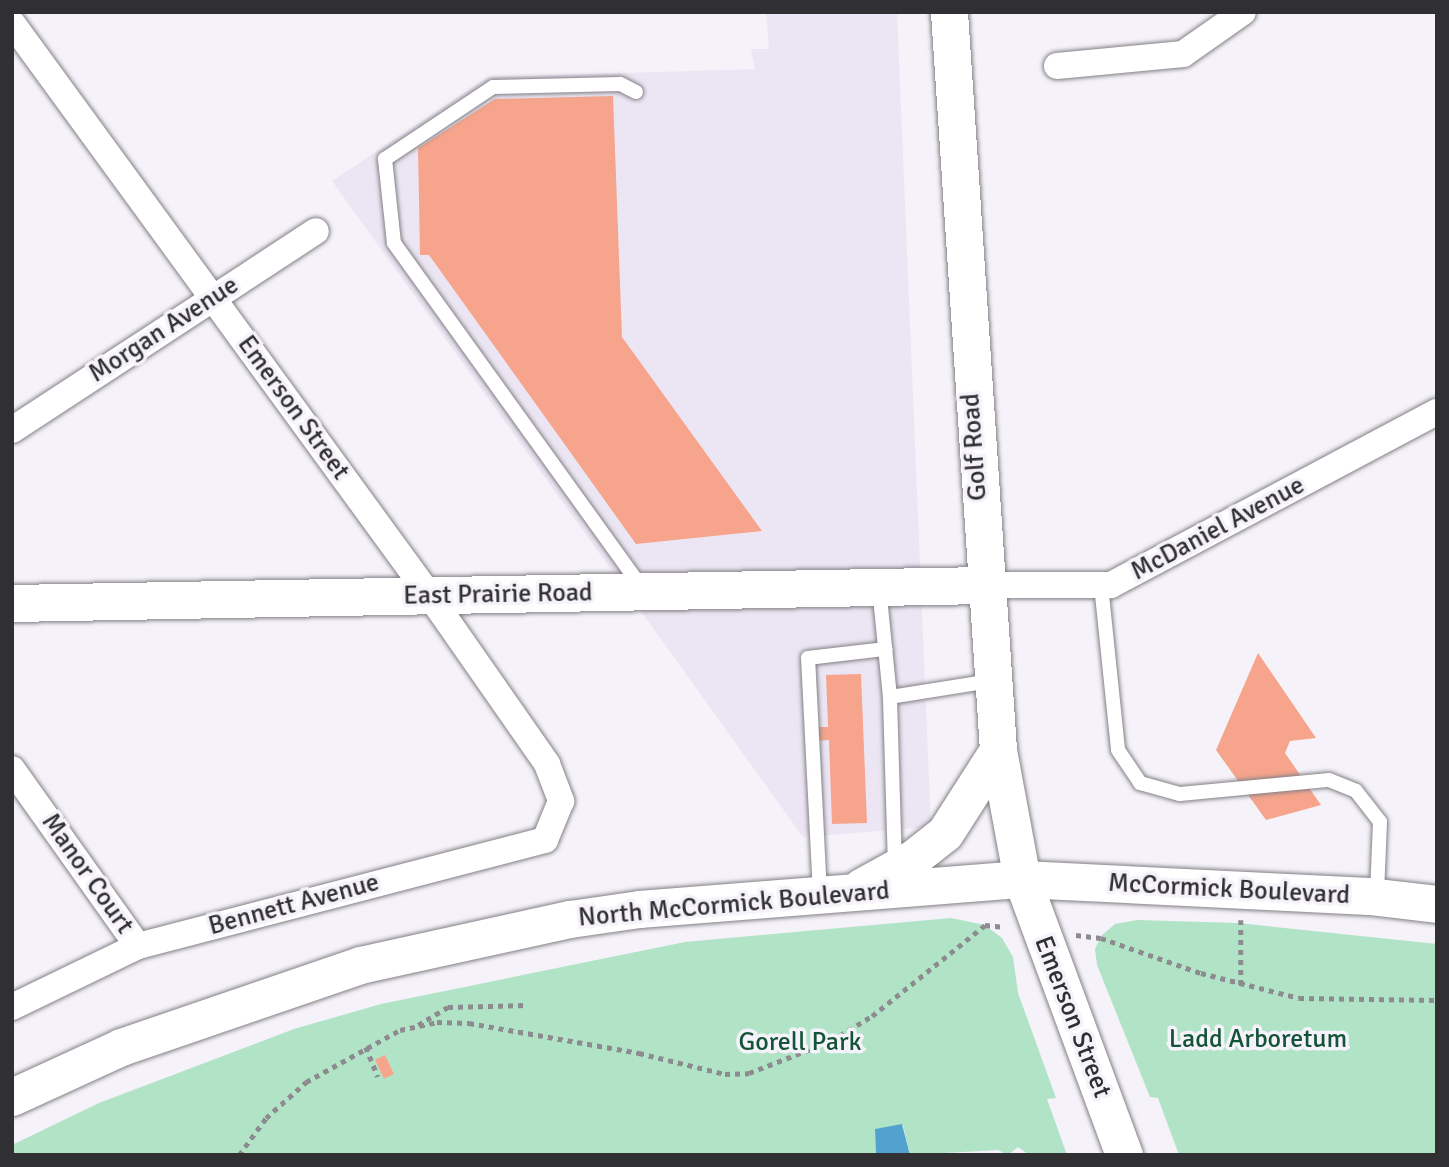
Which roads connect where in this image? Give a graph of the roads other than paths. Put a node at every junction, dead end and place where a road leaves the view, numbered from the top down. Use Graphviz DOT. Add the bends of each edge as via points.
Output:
graph roads {
  1 [pos="948,12"];
  2 [pos="1243,12"];
  3 [pos="12,23"];
  4 [pos="1057,66"];
  5 [pos="636,92"];
  6 [pos="316,231"];
  7 [pos="212,297"];
  8 [pos="1437,412"];
  9 [pos="12,430"];
  10 [pos="984,585"];
  11 [pos="1101,585"];
  12 [pos="879,587"];
  13 [pos="644,592"];
  14 [pos="430,596"];
  15 [pos="12,603"];
  16 [pos="885,649"];
  17 [pos="990,681"];
  18 [pos="890,697"];
  19 [pos="998,750"];
  20 [pos="12,769"];
  21 [pos="561,801"];
  22 [pos="896,879"];
  23 [pos="1022,879"];
  24 [pos="834,895"];
  25 [pos="1377,897"];
  26 [pos="1437,904"];
  27 [pos="138,946"];
  28 [pos="12,1007"];
  29 [pos="12,1097"];
  30 [pos="1124,1155"];
  1 -- 10 [label="main road, Golf Road"];
  2 -- 4 [label="street" via="1183,54"];
  3 -- 7 [label="street, Emerson Street"];
  5 -- 13 [label="lane" via="620,84 493,87 385,159 394,243"];
  6 -- 7 [label="street, Morgan Avenue"];
  7 -- 9 [label="street, Morgan Avenue"];
  7 -- 14 [label="street, Emerson Street"];
  8 -- 11 [label="street, McDaniel Avenue" via="1111,585"];
  10 -- 11 [label="street, McDaniel Avenue"];
  10 -- 12 [label="main road, East Prairie Road"];
  10 -- 17 [label="main road, Golf Road"];
  11 -- 25 [label="lane" via="1118,750 1140,783 1181,794 1329,780 1356,791 1380,822"];
  12 -- 13 [label="main road, East Prairie Road"];
  12 -- 16 [label="lane"];
  13 -- 14 [label="main road, East Prairie Road"];
  14 -- 15 [label="main road, East Prairie Road"];
  14 -- 21 [label="street, Emerson Street" via="547,764"];
  16 -- 18 [label="lane"];
  16 -- 24 [label="lane" via="808,658"];
  17 -- 18 [label="lane"];
  17 -- 19 [label="main road, Golf Road"];
  18 -- 22 [label="lane"];
  19 -- 22 [label="main road" via="945,833"];
  19 -- 23 [label="main road, Golf Road"];
  20 -- 27 [label="street, Manor Court"];
  21 -- 27 [label="street, Bennett Avenue" via="545,840"];
  22 -- 23 [label="main road, North McCormick Boulevard"];
  22 -- 24 [label="main road"];
  23 -- 25 [label="main road, McCormick Boulevard"];
  23 -- 30 [label="main road, Emerson Street"];
  24 -- 29 [label="main road, North McCormick Boulevard" via="639,909 372,962 121,1047"];
  25 -- 26 [label="main road, McCormick Boulevard"];
  27 -- 28 [label="street, Bennett Avenue"];
}
